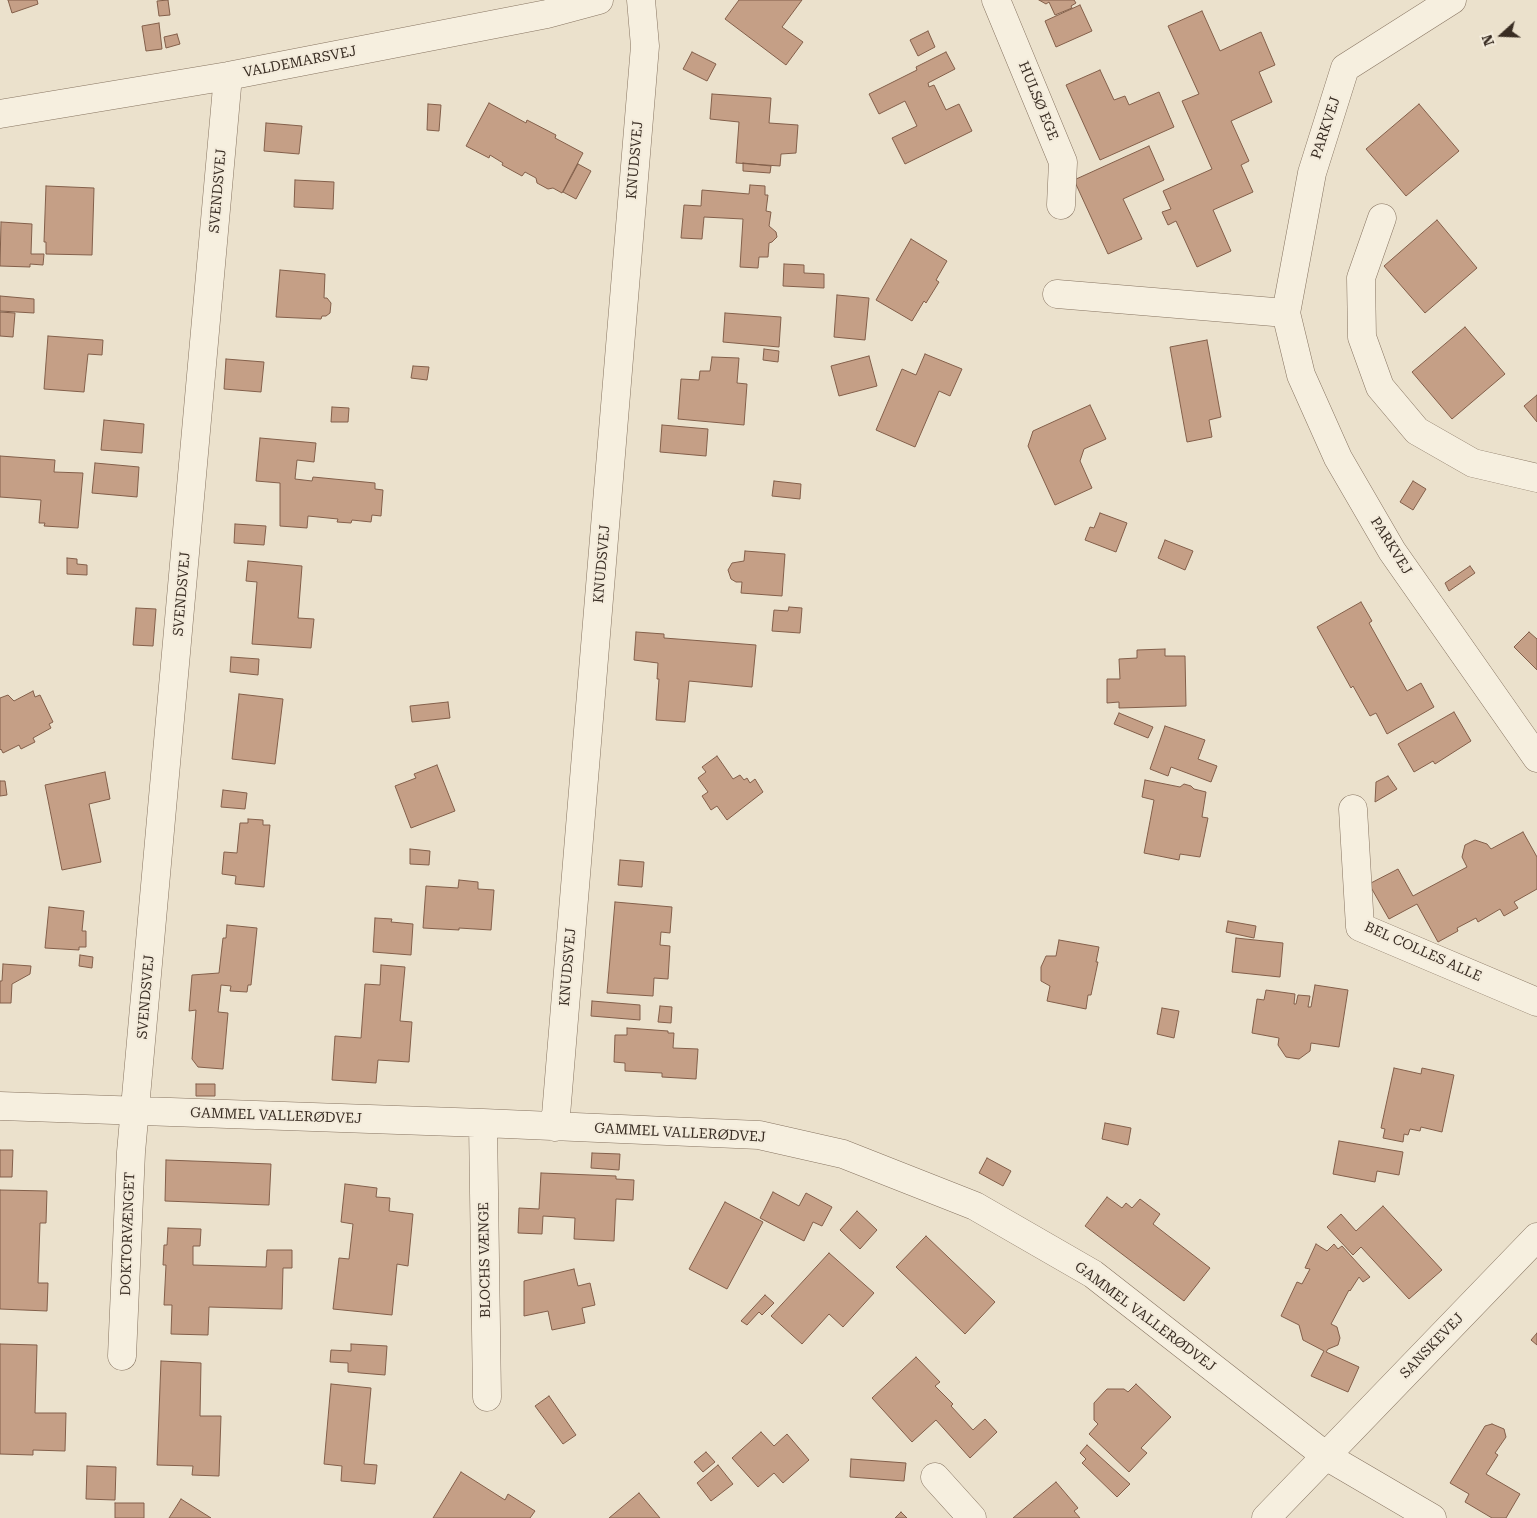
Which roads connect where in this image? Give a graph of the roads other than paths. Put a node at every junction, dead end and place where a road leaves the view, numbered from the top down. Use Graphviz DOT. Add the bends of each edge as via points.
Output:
graph roads {
  1 [pos="599,0"];
  2 [pos="641,0"];
  3 [pos="996,0"];
  4 [pos="1452,0"];
  5 [pos="228,76"];
  6 [pos="0,114"];
  7 [pos="1061,205"];
  8 [pos="1382,218"];
  9 [pos="1057,294"];
  10 [pos="1286,313"];
  11 [pos="1537,478"];
  12 [pos="1537,758"];
  13 [pos="1353,809"];
  14 [pos="1537,1002"];
  15 [pos="0,1106"];
  16 [pos="135,1112"];
  17 [pos="483,1123"];
  18 [pos="555,1127"];
  19 [pos="1537,1237"];
  20 [pos="122,1356"];
  21 [pos="487,1397"];
  22 [pos="1326,1456"];
  23 [pos="935,1477"];
  24 [pos="972,1518"];
  25 [pos="1266,1518"];
  26 [pos="1432,1518"];
  1 -- 5 [label="street, VALDEMARSVEJ" via="547,14"];
  2 -- 18 [label="street, KNUDSVEJ" via="645,46"];
  3 -- 7 [label="street, HULSØ EGE" via="1063,162"];
  4 -- 10 [label="street, PARKVEJ" via="1345,68 1312,173"];
  5 -- 6 [label="street, VALDEMARSVEJ"];
  5 -- 16 [label="street, SVENDSVEJ"];
  8 -- 11 [label="street" via="1361,278 1362,336 1380,387 1417,431 1425,436 1473,463"];
  9 -- 10 [label="street"];
  10 -- 12 [label="street, PARKVEJ" via="1301,375 1343,467 1392,551"];
  13 -- 14 [label="street, BEL COLLES ALLE" via="1360,927"];
  15 -- 16 [label="street, GAMMEL VALLERØDVEJ"];
  16 -- 17 [label="street, GAMMEL VALLERØDVEJ"];
  16 -- 20 [label="street, DOKTORVÆNGET"];
  17 -- 18 [label="street, GAMMEL VALLERØDVEJ"];
  17 -- 21 [label="street, BLOCHS VÆNGE"];
  18 -- 22 [label="street, GAMMEL VALLERØDVEJ" via="759,1135 843,1154 975,1206 1093,1274"];
  19 -- 22 [label="street, SANSKEVEJ"];
  22 -- 25 [label="street, SANSKEVEJ"];
  22 -- 26 [label="street, GAMMEL VALLERØDVEJ"];
  23 -- 24 [label="street"];
}
